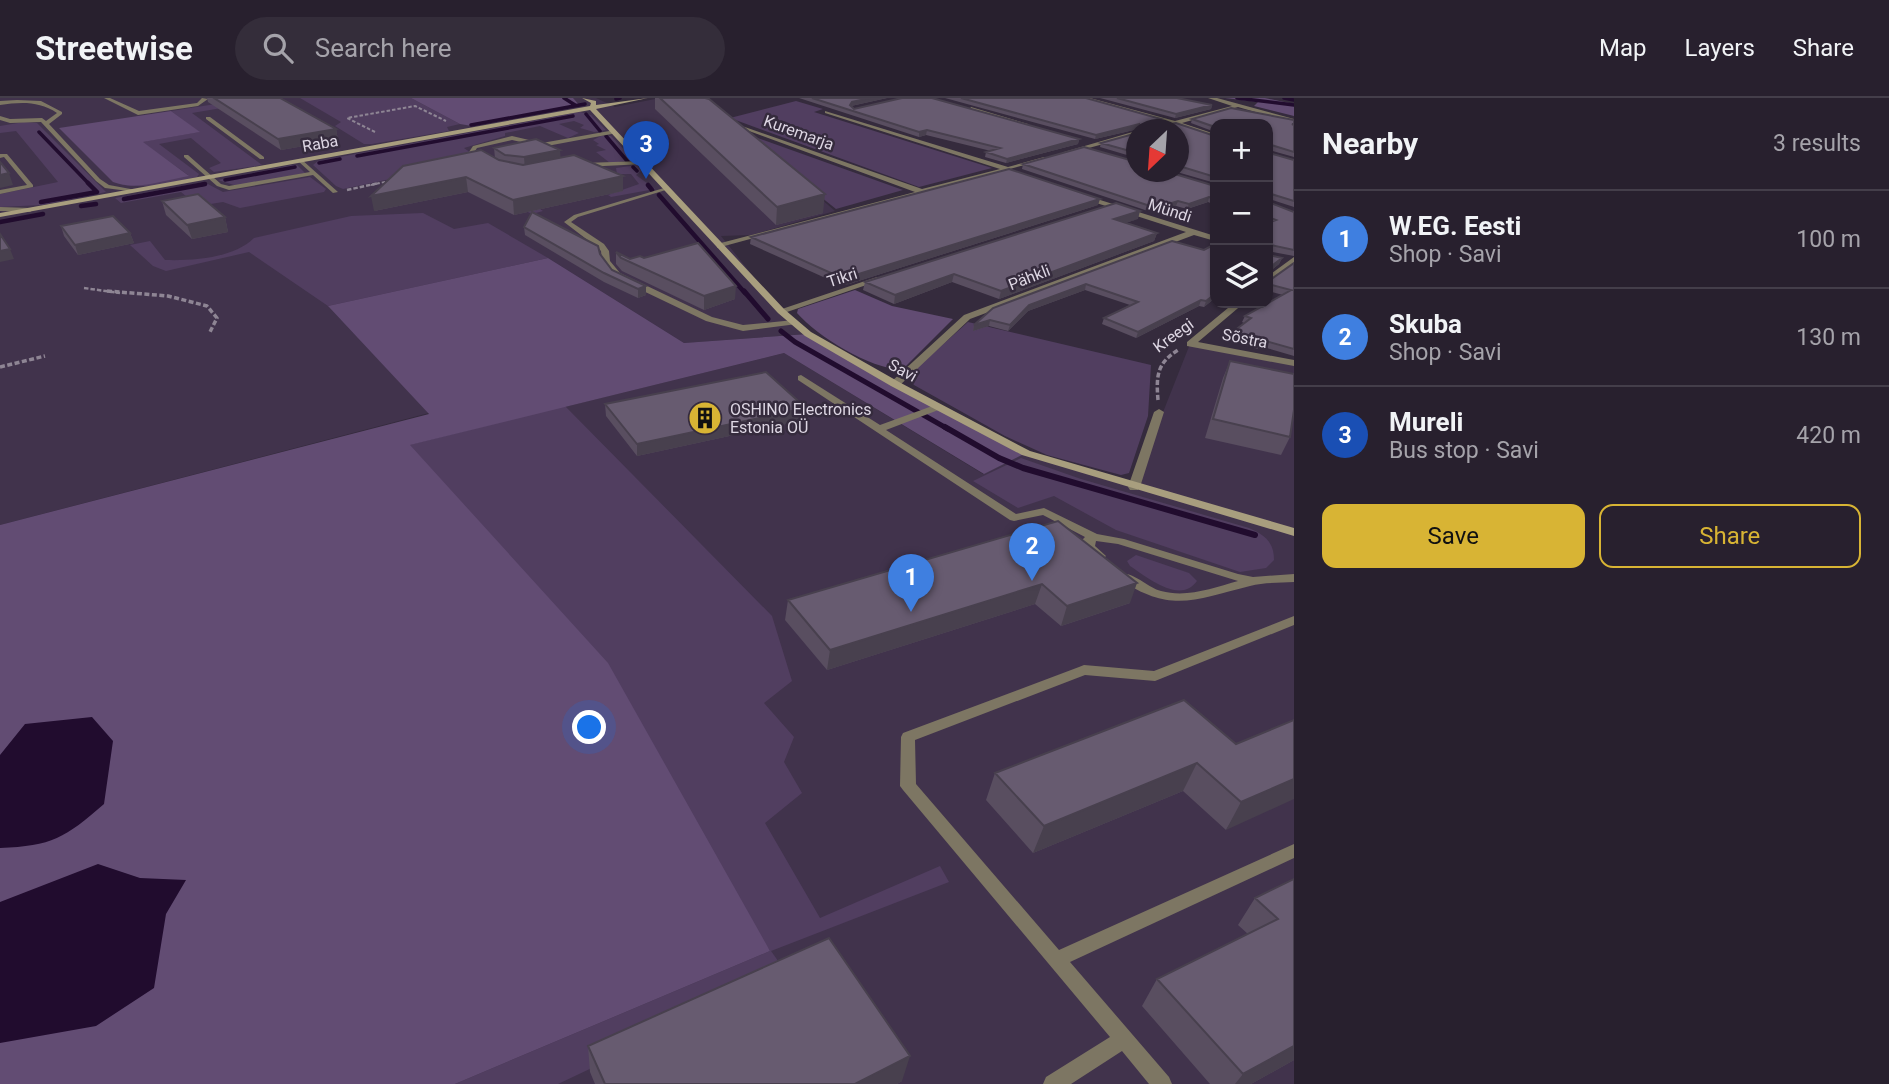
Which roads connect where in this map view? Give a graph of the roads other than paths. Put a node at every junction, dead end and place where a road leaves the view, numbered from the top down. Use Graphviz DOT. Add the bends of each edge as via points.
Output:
graph roads {
  1 [pos="49,98"];
  2 [pos="106,98"];
  3 [pos="204,98"];
  4 [pos="585,98"];
  5 [pos="645,98"];
  6 [pos="1083,98"];
  7 [pos="1211,98"];
  8 [pos="11,100"];
  9 [pos="36,100"];
  10 [pos="0,103"];
  11 [pos="1241,104"];
  12 [pos="592,108"];
  13 [pos="968,108"];
  14 [pos="716,112"];
  15 [pos="827,113"];
  16 [pos="0,118"];
  17 [pos="208,118"];
  18 [pos="1161,119"];
  19 [pos="1189,119"];
  20 [pos="1294,121"];
  21 [pos="45,124"];
  22 [pos="1189,127"];
  23 [pos="1039,129"];
  24 [pos="615,132"];
  25 [pos="1210,134"];
  26 [pos="1126,137"];
  27 [pos="542,145"];
  28 [pos="530,147"];
  29 [pos="0,156"];
  30 [pos="186,156"];
  31 [pos="262,158"];
  32 [pos="301,160"];
  33 [pos="642,163"];
  34 [pos="493,164"];
  35 [pos="576,164"];
  36 [pos="1007,169"];
  37 [pos="315,173"];
  38 [pos="1020,173"];
  39 [pos="210,177"];
  40 [pos="666,190"];
  41 [pos="134,191"];
  42 [pos="920,191"];
  43 [pos="0,192"];
  44 [pos="335,192"];
  45 [pos="1073,192"];
  46 [pos="1112,205"];
  47 [pos="0,209"];
  48 [pos="30,210"];
  49 [pos="1099,210"];
  50 [pos="0,215"];
  51 [pos="1194,232"];
  52 [pos="1210,237"];
  53 [pos="720,246"];
  54 [pos="1286,262"];
  55 [pos="1294,273"];
  56 [pos="1273,274"];
  57 [pos="887,277"];
  58 [pos="1233,308"];
  59 [pos="781,311"];
  60 [pos="794,322"];
  61 [pos="1190,344"];
  62 [pos="1294,363"];
  63 [pos="801,379"];
  64 [pos="895,384"];
  65 [pos="938,407"];
  66 [pos="1159,412"];
  67 [pos="879,429"];
  68 [pos="1134,487"];
  69 [pos="1293,529"];
  70 [pos="1094,537"];
  71 [pos="1294,578"];
  72 [pos="1253,581"];
  73 [pos="1294,620"];
  74 [pos="1294,851"];
  75 [pos="1056,960"];
  76 [pos="1124,1039"];
  77 [pos="1053,1084"];
  78 [pos="1162,1084"];
  1 -- 9 [label="lane"];
  2 -- 3 [label="lane" via="138,113 198,104"];
  4 -- 12 [label="street, Savi" via="594,102"];
  5 -- 12 [label="street, Raba"];
  6 -- 18 [label="street"];
  7 -- 11 [label="street"];
  8 -- 9 [label="lane"];
  8 -- 10 [label="lane"];
  9 -- 21 [label="lane" via="49,102 60,113"];
  11 -- 19 [label="street"];
  11 -- 20 [label="street"];
  12 -- 24 [label="street, Savi"];
  12 -- 32 [label="street, Raba"];
  13 -- 23 [label="street"];
  14 -- 42 [label="street, Kuremarja" via="718,117"];
  15 -- 36 [label="street"];
  16 -- 21 [label="lane" via="42,120"];
  17 -- 31 [label="lane"];
  21 -- 41 [label="lane" via="98,180 114,189"];
  22 -- 25 [label="street"];
  24 -- 27 [label="lane"];
  24 -- 33 [label="street, Savi"];
  26 -- 36 [label="street" via="1096,148 1085,144"];
  27 -- 28 [label="lane"];
  27 -- 34 [label="lane" via="512,138 475,147 472,152"];
  29 -- 43 [label="lane" via="5,155 31,186"];
  30 -- 39 [label="lane"];
  32 -- 37 [label="lane"];
  32 -- 39 [label="street, Raba"];
  33 -- 35 [label="lane"];
  33 -- 40 [label="street, Savi"];
  36 -- 38 [label="street"];
  36 -- 42 [label="street"];
  37 -- 39 [label="lane" via="229,188"];
  37 -- 44 [label="lane"];
  39 -- 41 [label="street, Raba"];
  40 -- 53 [label="street, Savi"];
  40 -- 60 [label="lane" via="567,222 601,246 618,275 680,307 743,328"];
  41 -- 48 [label="street, Raba"];
  42 -- 53 [label="street"];
  45 -- 46 [label="street, Mündi"];
  46 -- 49 [label="street"];
  46 -- 51 [label="street, Mündi"];
  47 -- 48 [label="lane"];
  48 -- 50 [label="street, Raba"];
  51 -- 52 [label="street, Mündi"];
  51 -- 64 [label="street, Pähkli" via="967,317"];
  53 -- 59 [label="street, Savi"];
  54 -- 55 [label="street"];
  54 -- 56 [label="street"];
  57 -- 59 [label="street, Tikri"];
  58 -- 61 [label="street, Kreegi"];
  59 -- 60 [label="street, Savi"];
  60 -- 64 [label="street, Savi"];
  61 -- 62 [label="street, Sõstra"];
  63 -- 67 [label="lane"];
  64 -- 65 [label="street, Savi"];
  65 -- 67 [label="lane"];
  65 -- 68 [label="street, Savi" via="1026,453"];
  66 -- 68 [label="street"];
  67 -- 70 [label="lane" via="1014,518 1044,511"];
  68 -- 69 [label="street, Savi"];
  70 -- 72 [label="lane"];
  70 -- 72 [label="lane" via="1088,540 1090,547 1112,566 1144,590 1172,599"];
  71 -- 72 [label="lane"];
  73 -- 75 [label="lane" via="1155,676 1084,670 908,737 908,786"];
  74 -- 75 [label="lane"];
  75 -- 76 [label="lane"];
  76 -- 77 [label="lane"];
  76 -- 78 [label="lane"];
}
